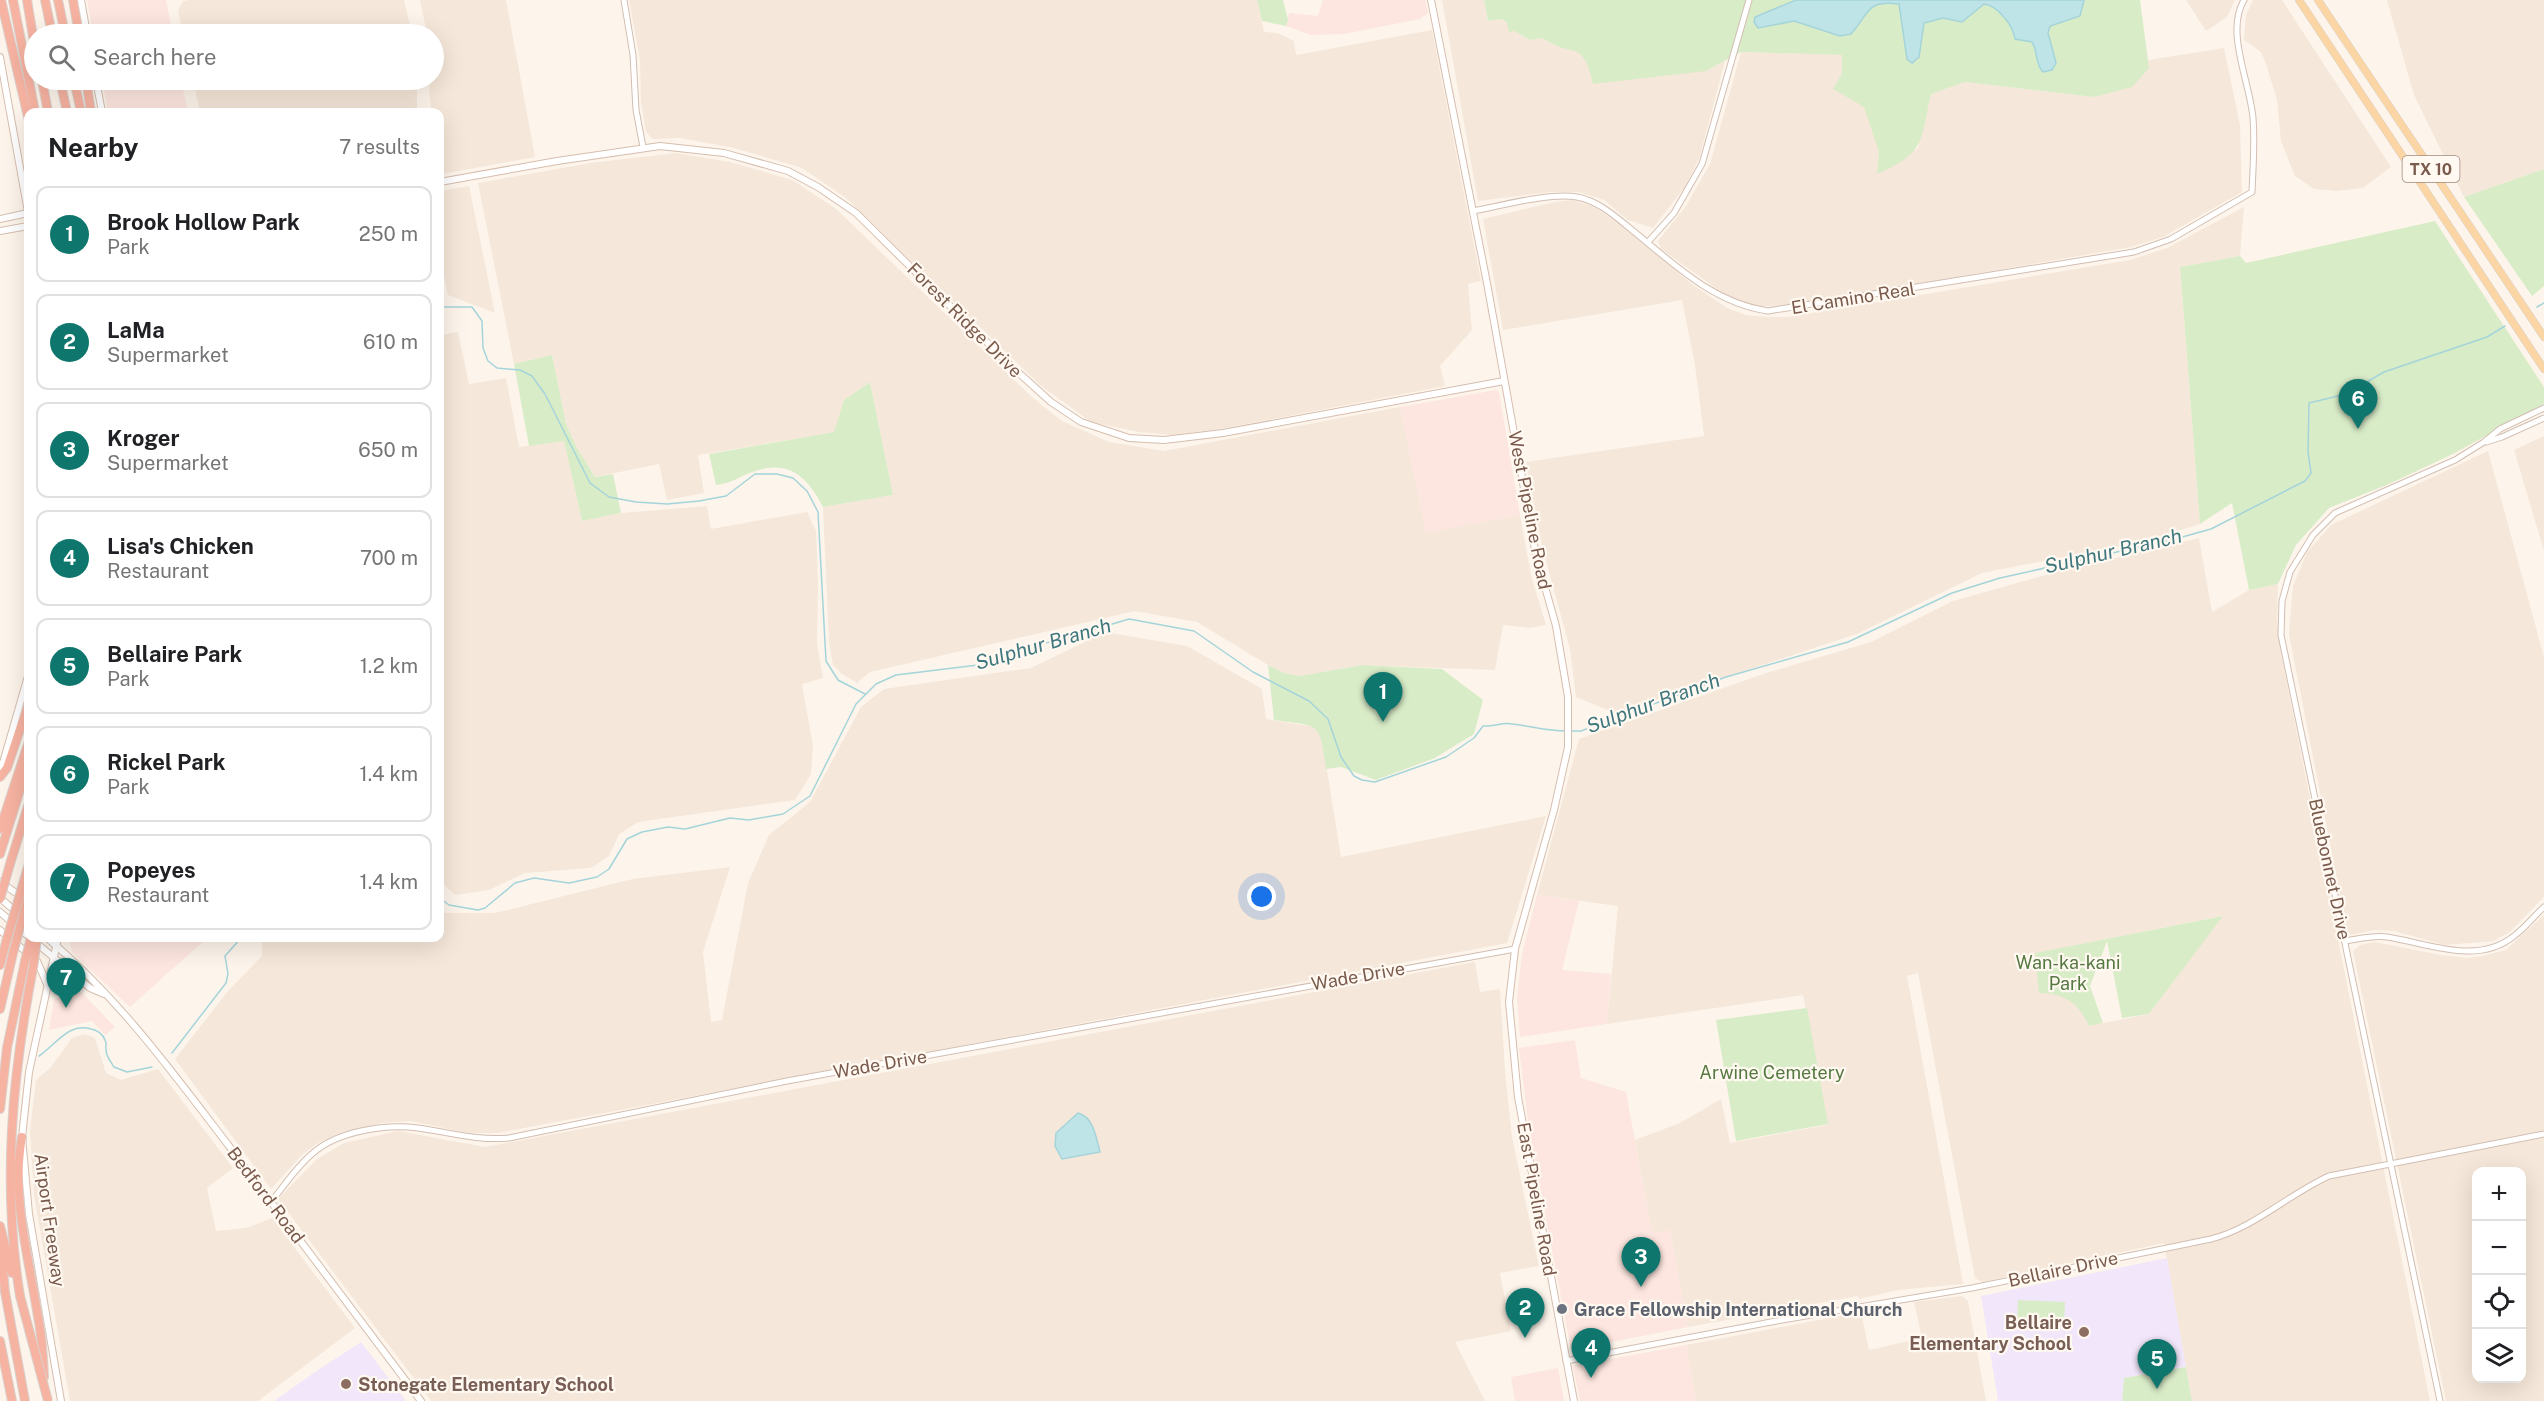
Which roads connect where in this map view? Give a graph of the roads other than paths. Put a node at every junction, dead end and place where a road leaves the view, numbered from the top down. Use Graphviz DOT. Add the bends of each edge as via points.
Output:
graph roads {
  1 [pos="2,0"];
  2 [pos="13,0"];
  3 [pos="27,0"];
  4 [pos="45,0"];
  5 [pos="58,0"];
  6 [pos="73,0"];
  7 [pos="81,0"];
  8 [pos="624,0"];
  9 [pos="1431,0"];
  10 [pos="2244,0"];
  11 [pos="2299,0"];
  12 [pos="2318,0"];
  13 [pos="1749,1"];
  14 [pos="31,24"];
  15 [pos="50,24"];
  16 [pos="63,24"];
  17 [pos="77,24"];
  18 [pos="85,24"];
  19 [pos="24,56"];
  20 [pos="0,57"];
  21 [pos="31,90"];
  22 [pos="44,90"];
  23 [pos="62,90"];
  24 [pos="76,90"];
  25 [pos="88,90"];
  26 [pos="98,90"];
  27 [pos="26,108"];
  28 [pos="34,108"];
  29 [pos="47,108"];
  30 [pos="66,108"];
  31 [pos="80,108"];
  32 [pos="90,108"];
  33 [pos="101,108"];
  34 [pos="644,147"];
  35 [pos="24,177"];
  36 [pos="444,181"];
  37 [pos="1473,211"];
  38 [pos="24,213"];
  39 [pos="0,219"];
  40 [pos="24,227"];
  41 [pos="0,231"];
  42 [pos="1648,242"];
  43 [pos="2544,337"];
  44 [pos="2544,369"];
  45 [pos="1504,381"];
  46 [pos="2544,408"];
  47 [pos="2544,418"];
  48 [pos="2484,442"];
  49 [pos="24,690"];
  50 [pos="24,718"];
  51 [pos="24,756"];
  52 [pos="0,776"];
  53 [pos="24,777"];
  54 [pos="24,819"];
  55 [pos="0,829"];
  56 [pos="0,854"];
  57 [pos="24,881"];
  58 [pos="0,882"];
  59 [pos="24,897"];
  60 [pos="0,899"];
  61 [pos="2544,907"];
  62 [pos="0,912"];
  63 [pos="24,913"];
  64 [pos="24,919"];
  65 [pos="0,930"];
  66 [pos="24,932"];
  67 [pos="2345,941"];
  68 [pos="29,942"];
  69 [pos="36,942"];
  70 [pos="36,942"];
  71 [pos="57,942"];
  72 [pos="58,942"];
  73 [pos="1515,949"];
  74 [pos="53,957"];
  75 [pos="0,965"];
  76 [pos="78,979"];
  77 [pos="47,984"];
  78 [pos="105,995"];
  79 [pos="0,1009"];
  80 [pos="1511,1032"];
  81 [pos="0,1109"];
  82 [pos="2544,1134"];
  83 [pos="22,1137"];
  84 [pos="2391,1162"];
  85 [pos="271,1202"];
  86 [pos="0,1226"];
  87 [pos="0,1236"];
  88 [pos="20,1296"];
  89 [pos="0,1341"];
  90 [pos="1566,1361"];
  91 [pos="12,1401"];
  92 [pos="25,1401"];
  93 [pos="46,1401"];
  94 [pos="61,1401"];
  95 [pos="421,1401"];
  96 [pos="1574,1401"];
  97 [pos="2440,1401"];
  1 -- 27 [label="highway"];
  2 -- 19 [label="highway"];
  3 -- 14 [label="highway"];
  4 -- 15 [label="highway"];
  5 -- 16 [label="highway"];
  6 -- 17 [label="highway"];
  7 -- 18 [label="main road"];
  8 -- 34 [label="street"];
  9 -- 37 [label="main road, West Pipeline Road"];
  10 -- 42 [label="street, El Camino Real" via="2236,33 2253,116 2252,192 2172,239 2134,252 1778,310 1749,308 1728,300 1674,265"];
  11 -- 44 [label="main road, TX 10"];
  12 -- 43 [label="main road, TX 10"];
  13 -- 42 [label="street" via="1702,164 1674,213"];
  20 -- 35 [label="main road"];
  21 -- 28 [label="highway"];
  22 -- 29 [label="highway"];
  23 -- 30 [label="highway"];
  24 -- 31 [label="highway"];
  25 -- 32 [label="highway"];
  26 -- 33 [label="main road"];
  34 -- 36 [label="main road, Forest Ridge Drive"];
  34 -- 45 [label="main road, Forest Ridge Drive" via="680,147 736,155 788,171 818,187 856,213 1051,402 1081,422 1112,434 1144,440 1192,438"];
  37 -- 42 [label="street, El Camino Real" via="1576,197 1609,212"];
  37 -- 45 [label="main road, West Pipeline Road"];
  38 -- 39 [label="main road"];
  40 -- 41 [label="main road"];
  45 -- 73 [label="main road, West Pipeline Road" via="1536,555 1566,673 1569,714 1568,747 1554,810"];
  46 -- 48 [label="street, Bluebonnet Drive" via="2500,429"];
  47 -- 48 [label="street, Bluebonnet Drive"];
  48 -- 67 [label="street, Bluebonnet Drive" via="2455,460 2335,513 2298,556 2285,589 2281,635"];
  49 -- 52 [label="main road"];
  50 -- 52 [label="highway" via="7,768"];
  51 -- 55 [label="highway"];
  53 -- 56 [label="highway"];
  54 -- 60 [label="highway, bridge"];
  57 -- 75 [label="highway, bridge"];
  58 -- 59 [label="main road"];
  60 -- 64 [label="main road"];
  61 -- 67 [label="street" via="2513,937 2475,950 2455,951 2387,937"];
  62 -- 66 [label="main road, Bedford Road"];
  63 -- 79 [label="highway, bridge"];
  65 -- 77 [label="main road" via="37,961"];
  67 -- 84 [label="street, Bluebonnet Drive"];
  68 -- 81 [label="highway, bridge" via="7,1048"];
  69 -- 74 [label="main road, Bedford Road"];
  70 -- 88 [label="highway, bridge" via="12,1102 9,1189"];
  71 -- 74 [label="main road, Airport Freeway"];
  72 -- 78 [label="main road, Bedford Road" via="96,980"];
  73 -- 80 [label="main road, West Pipeline Road" via="1509,981"];
  73 -- 85 [label="street, Wade Drive" via="787,1081 509,1138 476,1138 415,1127 380,1128 348,1136 315,1151"];
  74 -- 76 [label="main road, Bedford Road"];
  74 -- 77 [label="main road, Airport Freeway"];
  76 -- 77 [label="main road"];
  76 -- 78 [label="main road, Bedford Road"];
  77 -- 83 [label="main road, Airport Freeway" via="28,1072"];
  78 -- 85 [label="main road, Bedford Road" via="165,1063"];
  80 -- 90 [label="main road, East Pipeline Road" via="1518,1097"];
  82 -- 84 [label="street, Bellaire Drive"];
  83 -- 93 [label="highway" via="19,1198 41,1336"];
  83 -- 94 [label="main road, Airport Freeway" via="29,1214"];
  84 -- 90 [label="street, Bellaire Drive" via="2329,1176 2219,1237 1978,1287"];
  84 -- 97 [label="street, Bluebonnet Drive"];
  85 -- 95 [label="main road, Bedford Road"];
  86 -- 88 [label="highway"];
  87 -- 92 [label="highway" via="5,1292"];
  88 -- 93 [label="highway, bridge"];
  89 -- 91 [label="highway"];
  90 -- 96 [label="main road, East Pipeline Road"];
}
